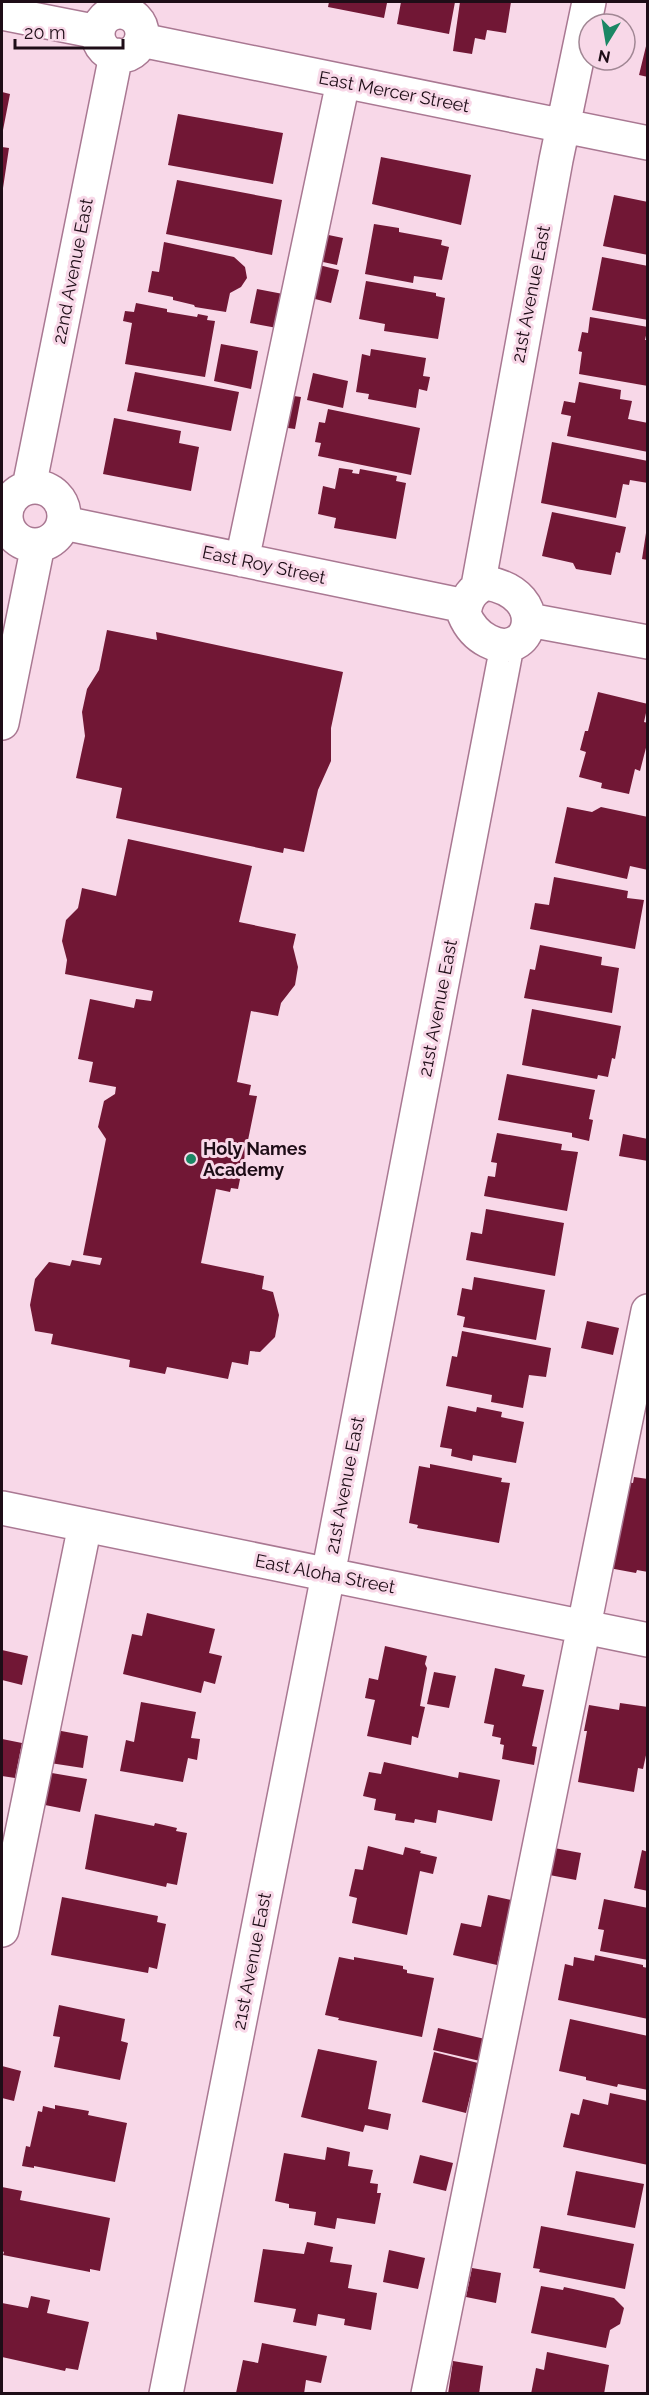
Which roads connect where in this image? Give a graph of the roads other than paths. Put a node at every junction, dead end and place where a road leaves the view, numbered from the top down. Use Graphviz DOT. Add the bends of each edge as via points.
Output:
graph roads {
  1 [pos="589,2"];
  2 [pos="2,13"];
  3 [pos="121,28"];
  4 [pos="343,82"];
  5 [pos="563,126"];
  6 [pos="648,143"];
  7 [pos="29,487"];
  8 [pos="4,511"];
  9 [pos="64,523"];
  10 [pos="38,544"];
  11 [pos="242,560"];
  12 [pos="471,596"];
  13 [pos="530,620"];
  14 [pos="648,642"];
  15 [pos="507,646"];
  16 [pos="2,723"];
  17 [pos="648,1311"];
  18 [pos="2,1508"];
  19 [pos="85,1525"];
  20 [pos="328,1575"];
  21 [pos="584,1627"];
  22 [pos="648,1640"];
  23 [pos="2,1930"];
  24 [pos="166,2394"];
  25 [pos="428,2394"];
  1 -- 5 [label="street, 21st Avenue East"];
  2 -- 3 [label="street, East Mercer Street"];
  3 -- 4 [label="street, East Mercer Street"];
  3 -- 7 [label="street, 22nd Avenue East"];
  4 -- 5 [label="street, East Mercer Street"];
  4 -- 11 [label="street"];
  5 -- 6 [label="street, East Mercer Street"];
  5 -- 12 [label="street, 21st Avenue East"];
  7 -- 8 [label="street" via="15,494"];
  7 -- 9 [label="street" via="42,487 58,496"];
  8 -- 10 [label="street" via="16,538"];
  9 -- 10 [label="street" via="53,539"];
  9 -- 11 [label="street, East Roy Street"];
  10 -- 16 [label="street"];
  11 -- 12 [label="street, East Roy Street"];
  12 -- 13 [label="street" via="487,583 511,590 527,608"];
  12 -- 15 [label="street" via="464,614 469,625 496,645"];
  13 -- 14 [label="street"];
  13 -- 15 [label="street" via="519,640"];
  15 -- 20 [label="street, 21st Avenue East"];
  17 -- 21 [label="street"];
  18 -- 19 [label="street, East Aloha Street"];
  19 -- 20 [label="street, East Aloha Street"];
  19 -- 23 [label="street"];
  20 -- 21 [label="street, East Aloha Street"];
  20 -- 24 [label="street, 21st Avenue East"];
  21 -- 22 [label="street, East Aloha Street"];
  21 -- 25 [label="street"];
}
